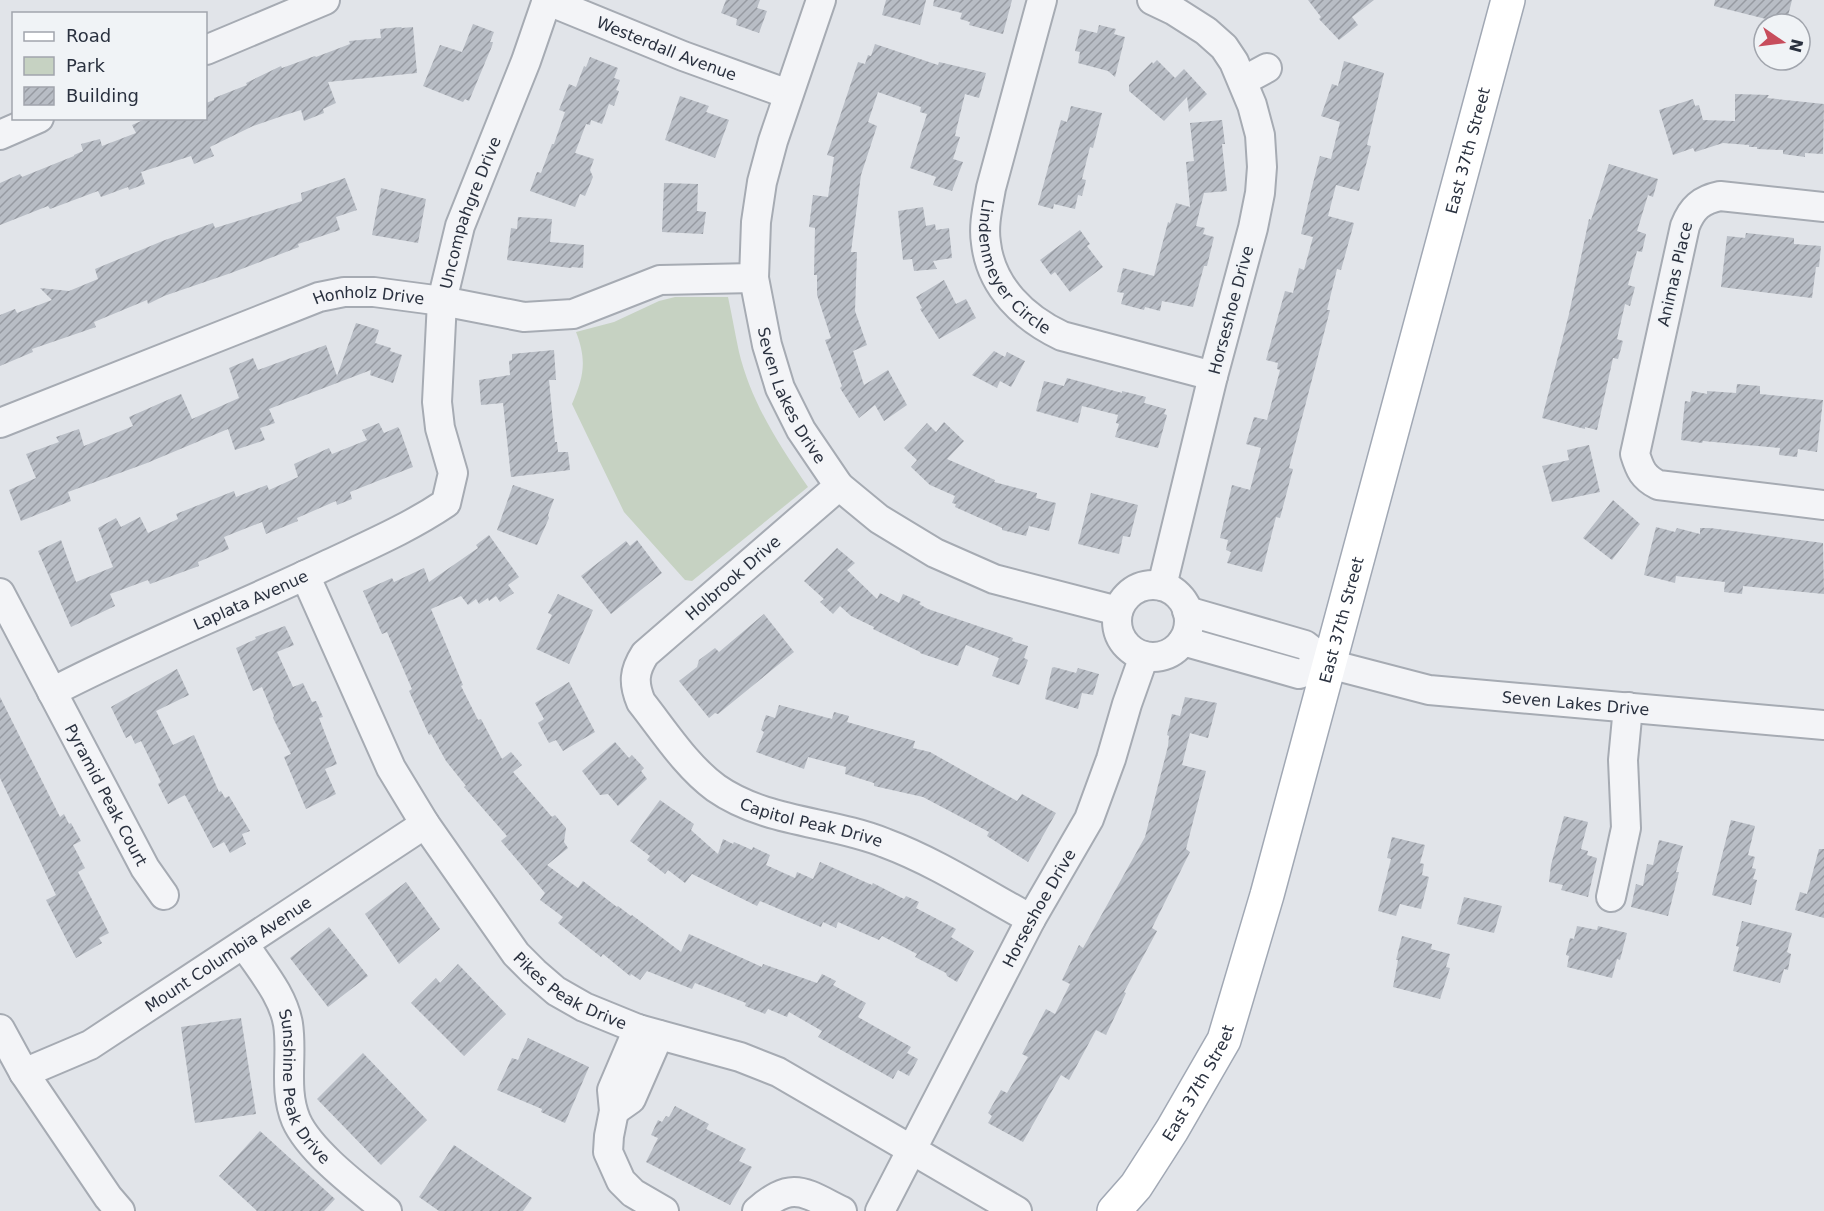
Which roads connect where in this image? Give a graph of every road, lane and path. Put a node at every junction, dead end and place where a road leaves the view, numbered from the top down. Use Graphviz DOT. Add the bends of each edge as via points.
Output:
graph roads {
  1 [pos="325,0"];
  2 [pos="547,0"];
  3 [pos="821,0"];
  4 [pos="1042,0"];
  5 [pos="1152,0"];
  6 [pos="1508,0"];
  7 [pos="207,50"];
  8 [pos="788,94"];
  9 [pos="34,120"];
  10 [pos="0,135"];
  11 [pos="1824,207"];
  12 [pos="754,278"];
  13 [pos="442,301"];
  14 [pos="1213,375"];
  15 [pos="0,423"];
  16 [pos="839,486"];
  17 [pos="446,503"];
  18 [pos="1824,504"];
  19 [pos="305,575"];
  20 [pos="1164,576"];
  21 [pos="0,593"];
  22 [pos="1118,611"];
  23 [pos="1187,611"];
  24 [pos="1183,641"];
  25 [pos="1144,656"];
  26 [pos="1329,664"];
  27 [pos="635,677"];
  28 [pos="52,692"];
  29 [pos="1628,707"];
  30 [pos="1824,725"];
  31 [pos="425,824"];
  32 [pos="164,895"];
  33 [pos="1611,897"];
  34 [pos="1031,919"];
  35 [pos="244,944"];
  36 [pos="0,1029"];
  37 [pos="648,1032"];
  38 [pos="24,1073"];
  39 [pos="912,1151"];
  40 [pos="120,1211"];
  41 [pos="387,1211"];
  42 [pos="664,1211"];
  43 [pos="757,1211"];
  44 [pos="842,1211"];
  45 [pos="880,1211"];
  46 [pos="1017,1211"];
  47 [pos="1114,1211"];
  1 -- 7 [label="street"];
  2 -- 8 [label="street, Westerdall Avenue"];
  2 -- 13 [label="street, Uncompahgre Drive" via="460,226"];
  3 -- 8 [label="street, Seven Lakes Drive"];
  4 -- 14 [label="street, Lindenmeyer Circle" via="985,217 986,244 1001,285 1014,304 1062,336"];
  5 -- 14 [label="street, Horseshoe Drive" via="1190,20 1255,74 1252,105 1260,135 1260,193"];
  6 -- 26 [label="main road, East 37th Street"];
  8 -- 12 [label="street, Seven Lakes Drive" via="762,182"];
  9 -- 10 [label="street"];
  11 -- 18 [label="street, Animas Place" via="1720,196 1708,198 1690,213 1635,454 1640,472 1666,487"];
  12 -- 13 [label="street, Honholz Drive" via="660,280 573,314 524,317"];
  12 -- 16 [label="street, Seven Lakes Drive" via="780,387 801,430"];
  13 -- 15 [label="street, Honholz Drive" via="374,292 319,297"];
  13 -- 17 [label="street, Uncompahgre Drive" via="437,402 453,473"];
  14 -- 20 [label="street, Horseshoe Drive"];
  16 -- 22 [label="street, Seven Lakes Drive" via="879,519 960,565 994,579"];
  16 -- 27 [label="street, Holbrook Drive" via="645,654"];
  17 -- 19 [label="street, Laplata Avenue" via="420,520"];
  19 -- 28 [label="street, Laplata Avenue" via="115,659"];
  19 -- 31 [label="street, Pikes Peak Drive" via="391,768"];
  20 -- 22 [label="street" via="1130,593"];
  20 -- 23 [label="street"];
  21 -- 28 [label="street, Pyramid Peak Court"];
  22 -- 25 [label="street" via="1119,634 1134,652"];
  23 -- 24 [label="street"];
  23 -- 26 [label="street, Seven Lakes Drive" via="1305,645"];
  24 -- 25 [label="street" via="1166,655"];
  24 -- 26 [label="street" via="1299,674"];
  25 -- 34 [label="street, Horseshoe Drive" via="1089,819"];
  26 -- 29 [label="street, Seven Lakes Drive" via="1429,690"];
  26 -- 47 [label="main road, East 37th Street" via="1224,1040 1136,1186"];
  27 -- 34 [label="street, Capitol Peak Drive" via="641,702 697,771 716,788 762,810 883,842"];
  28 -- 32 [label="street, Pyramid Peak Court" via="145,868"];
  29 -- 30 [label="street, Seven Lakes Drive"];
  29 -- 33 [label="street" via="1623,760 1626,828"];
  31 -- 35 [label="street, Mount Columbia Avenue"];
  31 -- 37 [label="street, Pikes Peak Drive" via="500,933 534,972 584,1007"];
  34 -- 39 [label="street, Horseshoe Drive"];
  35 -- 38 [label="street, Mount Columbia Avenue" via="90,1045"];
  35 -- 41 [label="street, Sunshine Peak Drive" via="285,1011 291,1101 304,1136"];
  36 -- 38 [label="street"];
  37 -- 39 [label="street, Pikes Peak Drive" via="740,1057 778,1072"];
  37 -- 42 [label="street" via="612,1090 614,1111 608,1152 621,1181"];
  38 -- 40 [label="street"];
  39 -- 45 [label="street, Horseshoe Drive"];
  39 -- 46 [label="street, Pikes Peak Drive"];
  43 -- 44 [label="street" via="779,1194 793,1191"];
}
